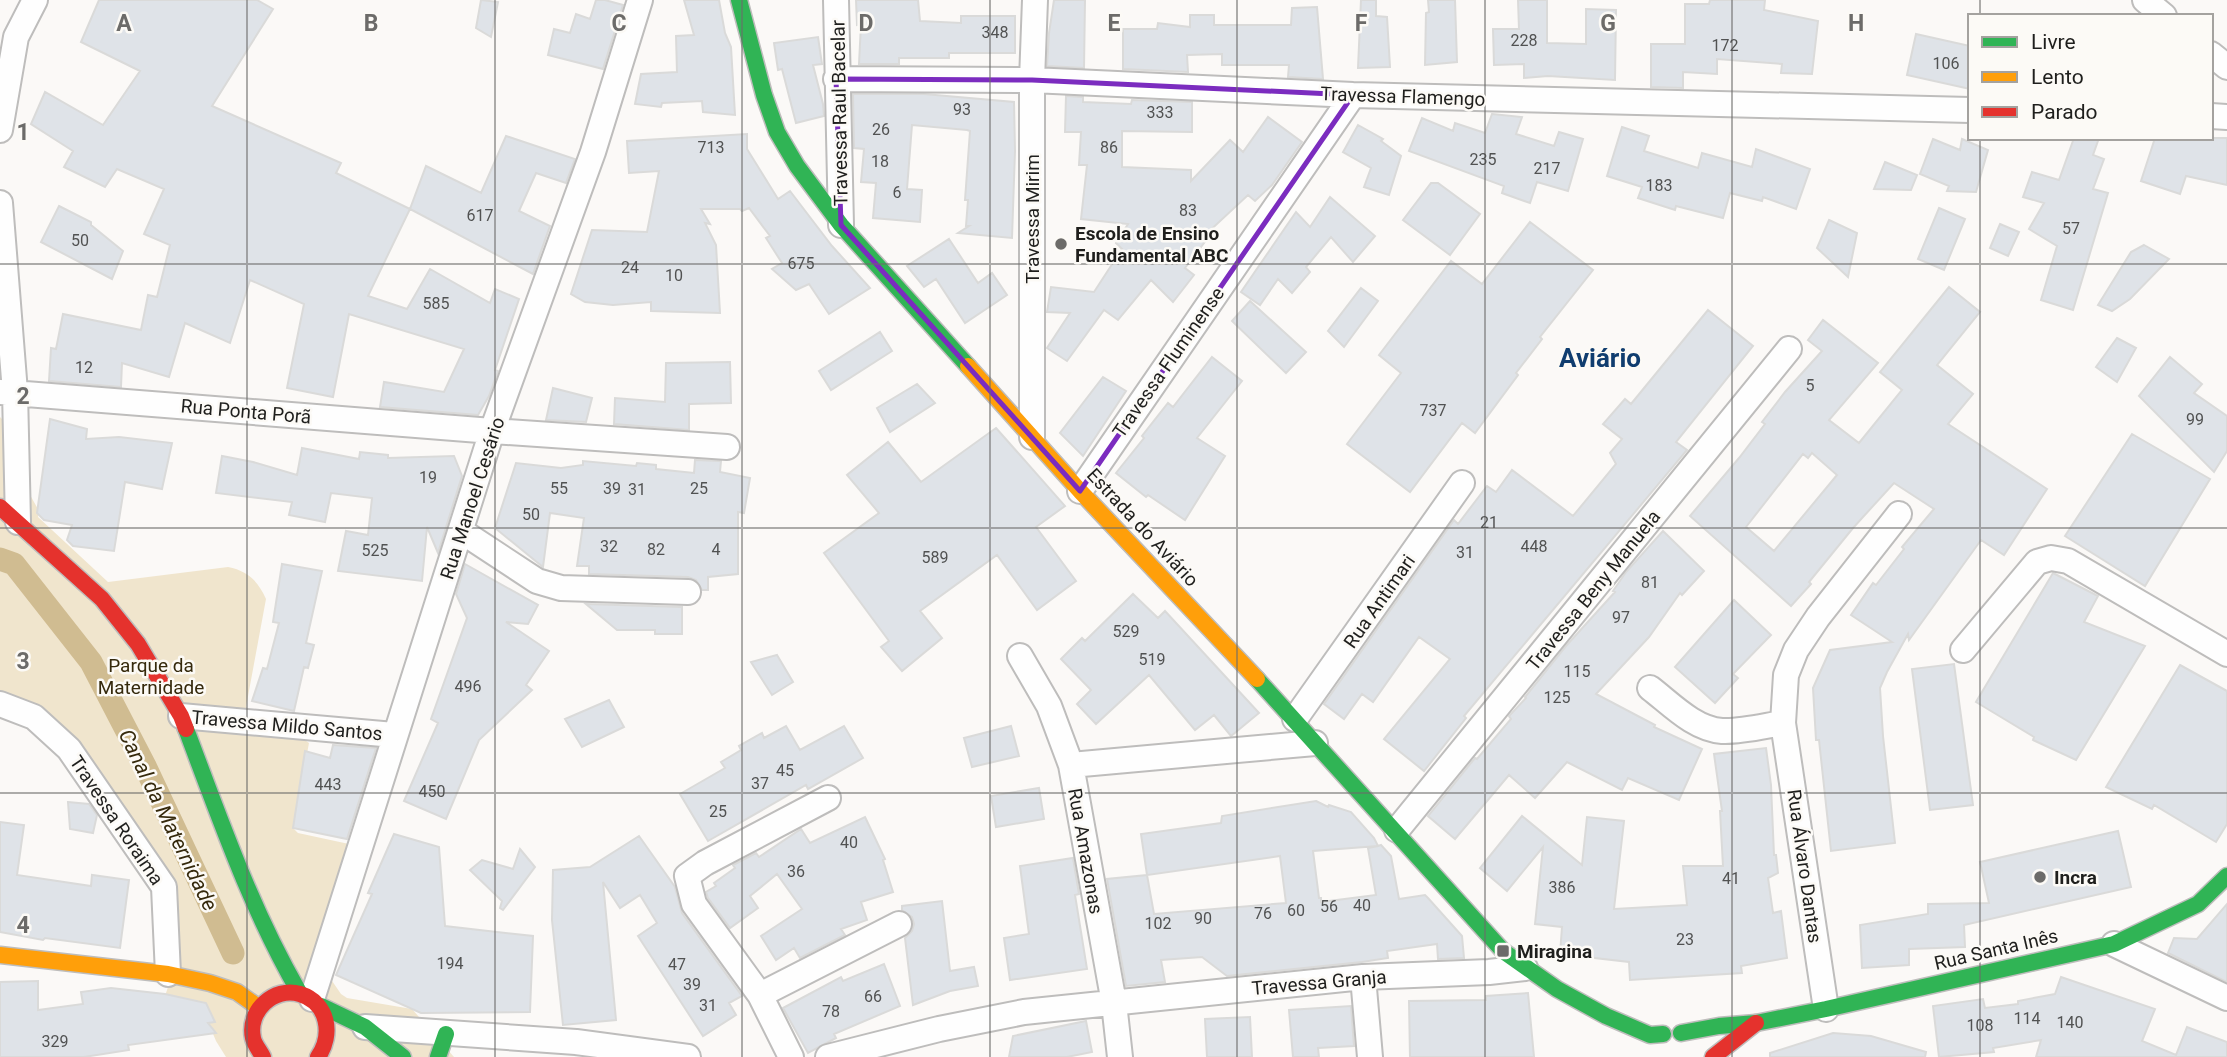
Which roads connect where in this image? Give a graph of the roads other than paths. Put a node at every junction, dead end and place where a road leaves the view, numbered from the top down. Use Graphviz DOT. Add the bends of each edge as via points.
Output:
graph roads {
  1 [pos="35,0"];
  2 [pos="640,0"];
  3 [pos="738,0"];
  4 [pos="836,0"];
  5 [pos="1035,0"];
  6 [pos="2145,0"];
  7 [pos="2162,14"];
  8 [pos="8,33"];
  9 [pos="2213,56"];
  10 [pos="2227,67"];
  11 [pos="836,79"];
  12 [pos="1032,80"];
  13 [pos="1353,95"];
  14 [pos="1968,110"];
  15 [pos="0,130"];
  16 [pos="0,203"];
  17 [pos="841,225"];
  18 [pos="1789,349"];
  19 [pos="8,392"];
  20 [pos="492,431"];
  21 [pos="1032,437"];
  22 [pos="727,447"];
  23 [pos="1462,483"];
  24 [pos="1080,491"];
  25 [pos="9,514"];
  26 [pos="1899,514"];
  27 [pos="461,530"];
  28 [pos="688,592"];
  29 [pos="1963,650"];
  30 [pos="2227,654"];
  31 [pos="1020,656"];
  32 [pos="1650,688"];
  33 [pos="0,704"];
  34 [pos="181,716"];
  35 [pos="1295,719"];
  36 [pos="1783,723"];
  37 [pos="394,735"];
  38 [pos="1315,743"];
  39 [pos="1071,765"];
  40 [pos="828,798"];
  41 [pos="1397,830"];
  42 [pos="2227,876"];
  43 [pos="899,925"];
  44 [pos="2114,944"];
  45 [pos="0,955"];
  46 [pos="1525,968"];
  47 [pos="168,974"];
  48 [pos="1363,977"];
  49 [pos="760,995"];
  50 [pos="2227,998"];
  51 [pos="311,999"];
  52 [pos="1114,1003"];
  53 [pos="258,1007"];
  54 [pos="1826,1009"];
  55 [pos="1606,1016"];
  56 [pos="1756,1023"];
  57 [pos="365,1027"];
  58 [pos="1681,1033"];
  59 [pos="446,1034"];
  60 [pos="1663,1034"];
  61 [pos="326,1052"];
  62 [pos="1702,1052"];
  63 [pos="263,1057"];
  64 [pos="403,1057"];
  65 [pos="438,1057"];
  66 [pos="688,1057"];
  67 [pos="791,1057"];
  68 [pos="828,1057"];
  69 [pos="1120,1057"];
  70 [pos="1370,1057"];
  1 -- 8 [label="street"];
  2 -- 20 [label="street, Rua Manoel Cesário" via="593,152"];
  3 -- 17 [label="street, Estrada do Aviário" via="778,132"];
  4 -- 11 [label="street, Travessa Raul Bacelar"];
  5 -- 12 [label="street, Travessa Mirim"];
  6 -- 7 [label="street"];
  8 -- 15 [label="street"];
  9 -- 10 [label="street"];
  11 -- 12 [label="street, Travessa Flamengo"];
  11 -- 17 [label="street, Travessa Raul Bacelar"];
  12 -- 13 [label="street, Travessa Flamengo"];
  12 -- 21 [label="street, Travessa Mirim"];
  13 -- 14 [label="street, Travessa Flamengo"];
  13 -- 24 [label="street, Travessa Fluminense"];
  16 -- 19 [label="street"];
  17 -- 21 [label="street, Estrada do Aviário"];
  18 -- 41 [label="street, Travessa Beny Manuela"];
  19 -- 20 [label="street, Rua Ponta Porã"];
  19 -- 25 [label="street"];
  20 -- 22 [label="street, Rua Ponta Porã"];
  20 -- 27 [label="street, Rua Manoel Cesário"];
  21 -- 24 [label="street, Estrada do Aviário"];
  23 -- 35 [label="street, Rua Antimari"];
  24 -- 35 [label="street, Estrada do Aviário"];
  25 -- 34 [label="street" via="103,599 138,644"];
  26 -- 36 [label="street, Rua Álvaro Dantas" via="1796,650 1786,674"];
  27 -- 28 [label="street" via="537,581 561,588"];
  27 -- 37 [label="street, Rua Manoel Cesário"];
  29 -- 30 [label="street" via="2037,562 2051,558 2068,561"];
  31 -- 39 [label="street, Rua Amazonas" via="1049,706"];
  32 -- 36 [label="street" via="1692,721 1707,727 1723,731"];
  33 -- 47 [label="street, Travessa Roraima" via="34,717 69,749 164,887"];
  34 -- 37 [label="street, Travessa Mildo Santos"];
  34 -- 51 [label="street" via="276,954"];
  35 -- 38 [label="street, Estrada do Aviário"];
  36 -- 54 [label="street, Rua Álvaro Dantas"];
  37 -- 51 [label="street, Rua Manoel Cesário"];
  38 -- 39 [label="street"];
  38 -- 41 [label="street, Estrada do Aviário"];
  39 -- 52 [label="street, Rua Amazonas"];
  40 -- 49 [label="street" via="687,876 694,904"];
  41 -- 46 [label="street, Estrada do Aviário" via="1503,951"];
  42 -- 44 [label="street, Rua Santa Inês" via="2198,904"];
  43 -- 49 [label="street"];
  44 -- 50 [label="street"];
  44 -- 54 [label="street, Rua Santa Inês"];
  45 -- 47 [label="street"];
  46 -- 48 [label="street, Travessa Granja"];
  46 -- 55 [label="street, Estrada do Aviário"];
  47 -- 53 [label="street" via="237,992"];
  48 -- 52 [label="street, Travessa Granja"];
  48 -- 70 [label="street"];
  49 -- 67 [label="street"];
  51 -- 53 [label="street" via="276,994"];
  51 -- 57 [label="street"];
  51 -- 61 [label="street" via="329,1026"];
  52 -- 68 [label="street, Travessa Granja" via="1024,1012"];
  52 -- 69 [label="street, Rua Amazonas"];
  53 -- 63 [label="street" via="250,1026 254,1047"];
  54 -- 56 [label="street, Rua Santa Inês"];
  55 -- 60 [label="street, Estrada do Aviário" via="1650,1035"];
  55 -- 60 [label="street, Estrada do Aviário" via="1639,1051"];
  56 -- 58 [label="street, Rua Santa Inês"];
  56 -- 62 [label="street, Rua Santa Inês"];
  57 -- 59 [label="street"];
  57 -- 61 [label="street"];
  57 -- 64 [label="street"];
  58 -- 60 [label="street, Estrada do Aviário"];
  58 -- 62 [label="street"];
  59 -- 65 [label="street"];
  59 -- 66 [label="street" via="576,1042"];
}
